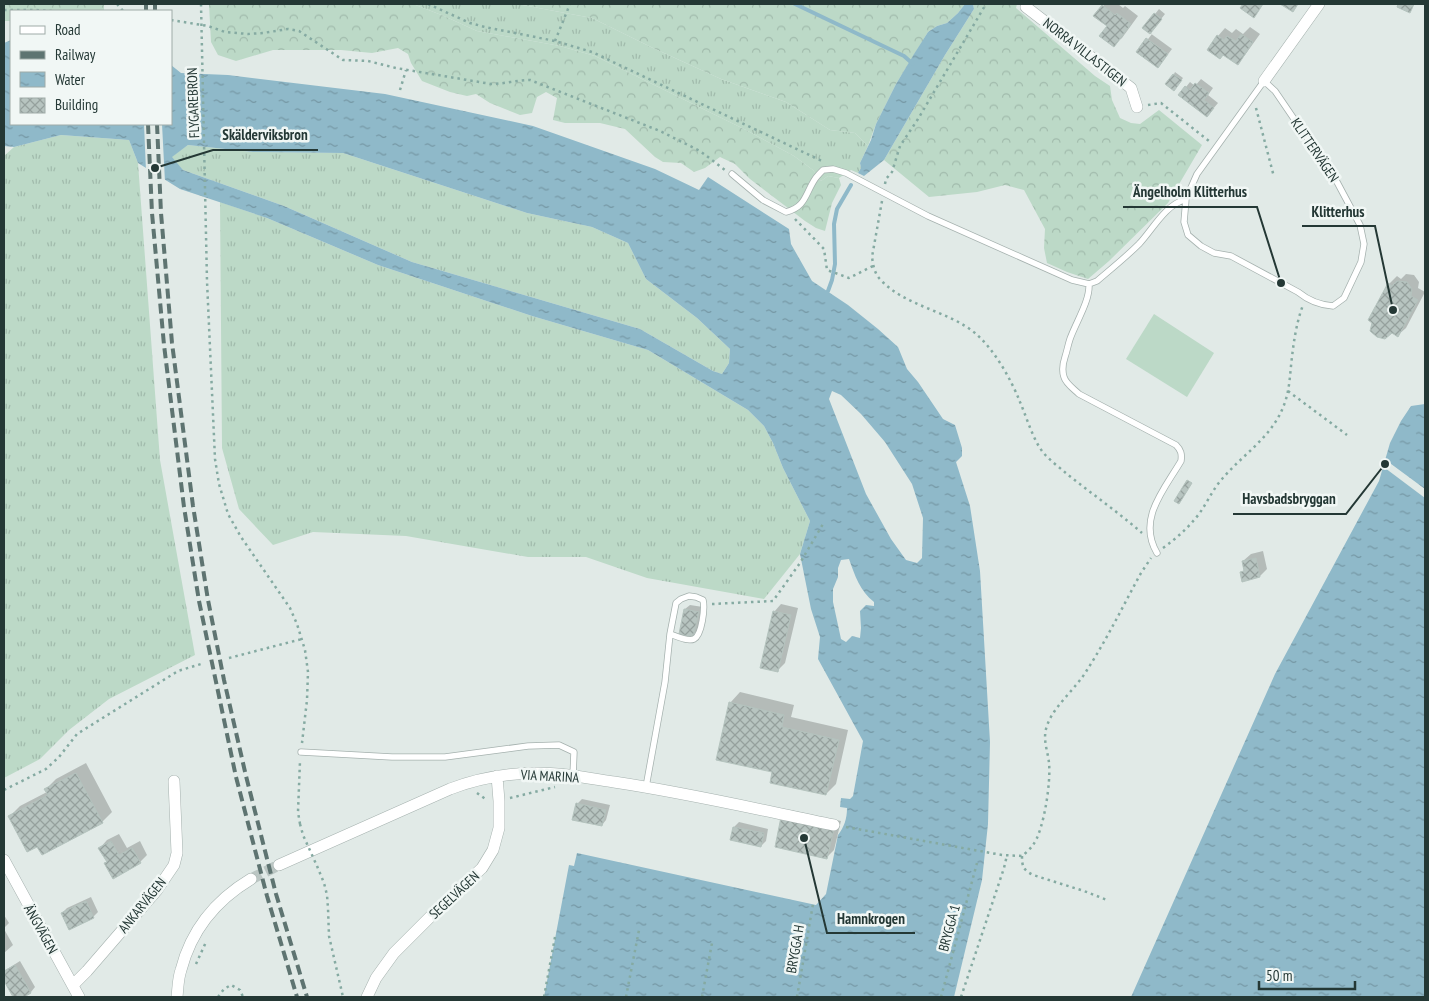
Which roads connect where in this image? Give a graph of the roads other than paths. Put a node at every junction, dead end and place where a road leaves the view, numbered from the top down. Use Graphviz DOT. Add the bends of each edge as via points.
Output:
graph roads {
  1 [pos="1027,4"];
  2 [pos="1318,4"];
  3 [pos="1264,81"];
  4 [pos="1137,107"];
  5 [pos="732,174"];
  6 [pos="1186,199"];
  7 [pos="1089,284"];
  8 [pos="1158,553"];
  9 [pos="670,634"];
  10 [pos="301,752"];
  11 [pos="497,776"];
  12 [pos="573,776"];
  13 [pos="174,780"];
  14 [pos="646,787"];
  15 [pos="834,824"];
  16 [pos="4,860"];
  17 [pos="279,865"];
  18 [pos="251,879"];
  19 [pos="73,986"];
  20 [pos="79,997"];
  21 [pos="177,997"];
  22 [pos="368,997"];
  1 -- 4 [label="street, NORRA VILLASTIGEN" via="1026,7 1130,88"];
  2 -- 3 [label="street"];
  3 -- 6 [label="lane" via="1197,174"];
  3 -- 6 [label="lane, KLITTERVÄGEN" via="1275,91 1337,182 1360,225 1364,244 1361,262 1344,298 1333,306 1321,305 1231,256 1214,253 1201,246 1188,235 1184,222"];
  5 -- 7 [label="lane" via="763,200 786,212 804,202 814,180 823,170 846,173 928,216 1072,280"];
  6 -- 7 [label="lane" via="1160,218 1139,244 1097,281"];
  7 -- 8 [label="lane" via="1070,339 1063,376 1079,394 1180,450 1181,461 1152,512 1150,535"];
  9 -- 9 [label="lane" via="676,603 690,596 703,600 700,632 694,639"];
  9 -- 14 [label="lane"];
  10 -- 12 [label="lane" via="445,757 559,745 574,752"];
  11 -- 12 [label="street, VIA MARINA" via="532,772"];
  11 -- 17 [label="street, VIA MARINA" via="473,780 450,789"];
  11 -- 22 [label="street, SEGELVÄGEN" via="499,828 482,868 394,953 376,978"];
  12 -- 14 [label="street, VIA MARINA"];
  13 -- 19 [label="street, ANKARVÄGEN" via="177,853 174,865 157,890"];
  14 -- 15 [label="street, VIA MARINA"];
  16 -- 19 [label="street, ÄNGVÄGEN"];
  18 -- 21 [label="street" via="235,888 195,932 180,970"];
  19 -- 20 [label="street, ÄNGVÄGEN"];
}
